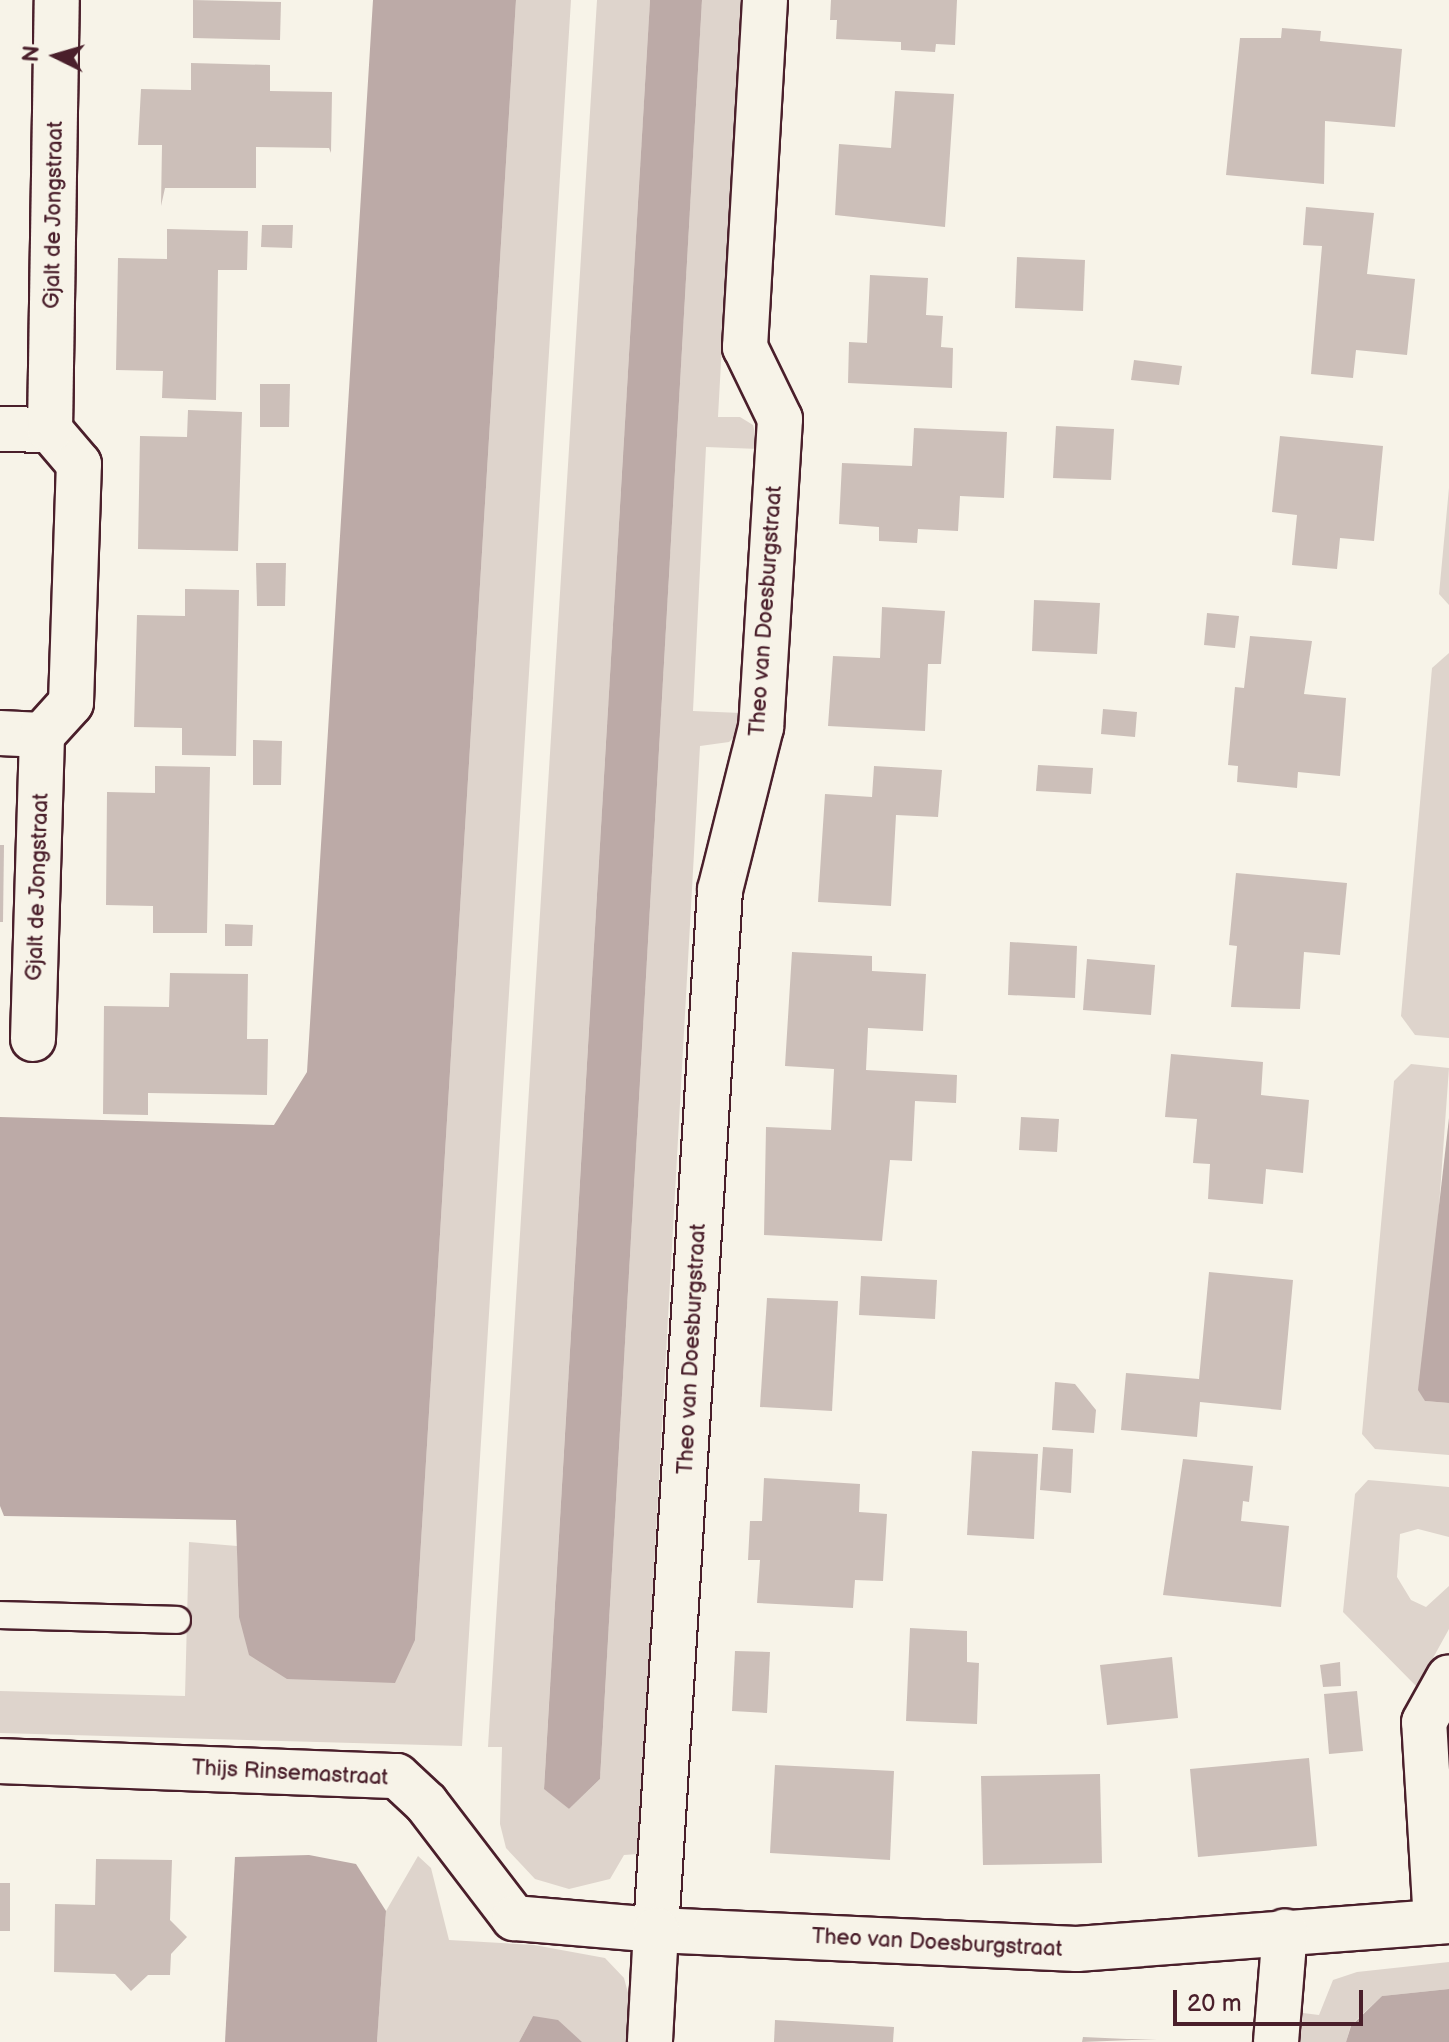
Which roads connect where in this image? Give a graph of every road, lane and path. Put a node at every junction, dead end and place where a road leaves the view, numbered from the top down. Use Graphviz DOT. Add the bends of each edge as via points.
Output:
graph roads {
  1 [pos="57,0"];
  2 [pos="765,0"];
  3 [pos="0,429"];
  4 [pos="50,430"];
  5 [pos="21,734"];
  6 [pos="33,1039"];
  7 [pos="0,1615"];
  8 [pos="177,1620"];
  9 [pos="1449,1677"];
  10 [pos="0,1761"];
  11 [pos="1442,1922"];
  12 [pos="656,1930"];
  13 [pos="1285,1931"];
  14 [pos="650,2042"];
  15 [pos="1276,2042"];
  1 -- 4 [label="street, Gjalt de Jongstraat"];
  2 -- 12 [label="street, Theo van Doesburgstraat" via="745,347 780,419 761,727 720,890"];
  3 -- 4 [label="street"];
  4 -- 5 [label="street, Gjalt de Jongstraat" via="79,464 71,703"];
  5 -- 6 [label="street, Gjalt de Jongstraat"];
  7 -- 8 [label="lane"];
  9 -- 11 [label="street, Theo van Doesburgstraat" via="1424,1722"];
  10 -- 12 [label="street, Thijs Rinsemastraat" via="397,1776 426,1803 514,1918"];
  11 -- 13 [label="street, Theo van Doesburgstraat"];
  12 -- 13 [label="street, Theo van Doesburgstraat" via="1077,1949"];
  12 -- 14 [label="street"];
  13 -- 15 [label="street"];
}
